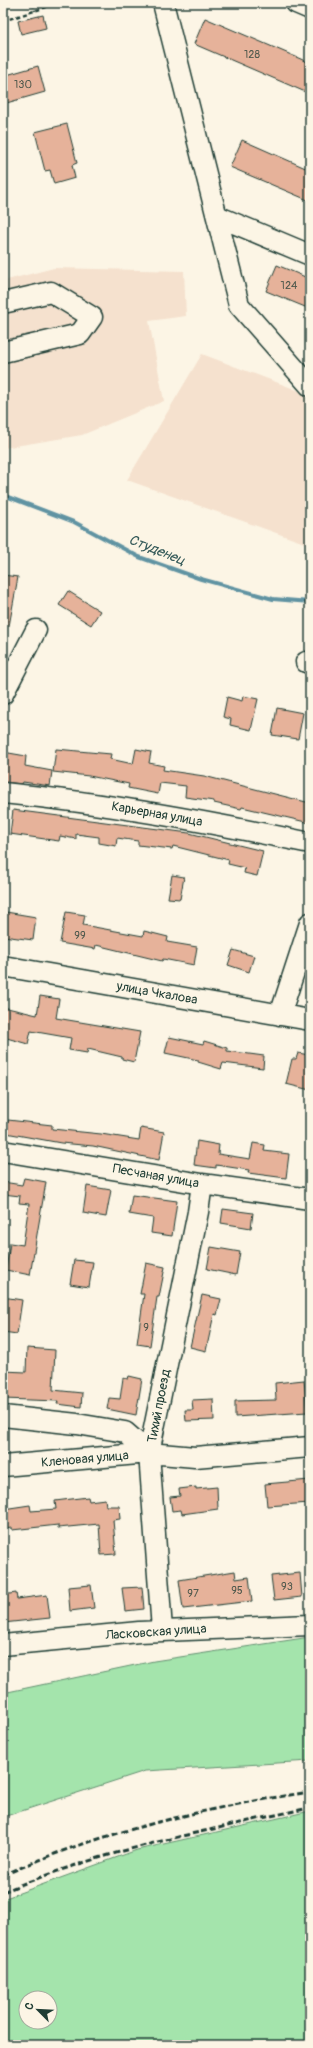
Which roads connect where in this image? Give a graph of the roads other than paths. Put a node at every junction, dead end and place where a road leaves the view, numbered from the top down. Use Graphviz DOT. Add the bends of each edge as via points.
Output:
graph roads {
  1 [pos="163,3"];
  2 [pos="296,3"];
  3 [pos="310,9"];
  4 [pos="217,216"];
  5 [pos="310,255"];
  6 [pos="3,302"];
  7 [pos="3,352"];
  8 [pos="310,386"];
  9 [pos="36,630"];
  10 [pos="3,694"];
  11 [pos="3,793"];
  12 [pos="310,843"];
  13 [pos="310,923"];
  14 [pos="3,966"];
  15 [pos="280,1015"];
  16 [pos="310,1020"];
  17 [pos="3,1151"];
  18 [pos="202,1184"];
  19 [pos="310,1198"];
  20 [pos="3,1416"];
  21 [pos="310,1447"];
  22 [pos="149,1453"];
  23 [pos="3,1466"];
  24 [pos="310,1625"];
  25 [pos="162,1630"];
  26 [pos="3,1645"];
  1 -- 4 [label="street"];
  2 -- 3 [label="street"];
  4 -- 5 [label="street"];
  4 -- 8 [label="street" via="239,305"];
  6 -- 7 [label="street" via="51,292 92,317 80,334"];
  9 -- 10 [label="street"];
  11 -- 12 [label="street, Карьерная улица" via="182,817"];
  13 -- 15 [label="street"];
  14 -- 15 [label="street, улица Чкалова"];
  15 -- 16 [label="street, улица Чкалова"];
  17 -- 18 [label="street, Песчаная улица"];
  18 -- 19 [label="street, Песчаная улица"];
  18 -- 22 [label="street, Тихий проезд"];
  20 -- 22 [label="street" via="125,1432"];
  21 -- 22 [label="street, Кленовая улица" via="195,1457"];
  22 -- 23 [label="street, Кленовая улица"];
  22 -- 25 [label="street, Тихий проезд"];
  24 -- 25 [label="street, Ласковская улица"];
  25 -- 26 [label="street, Ласковская улица"];
}
